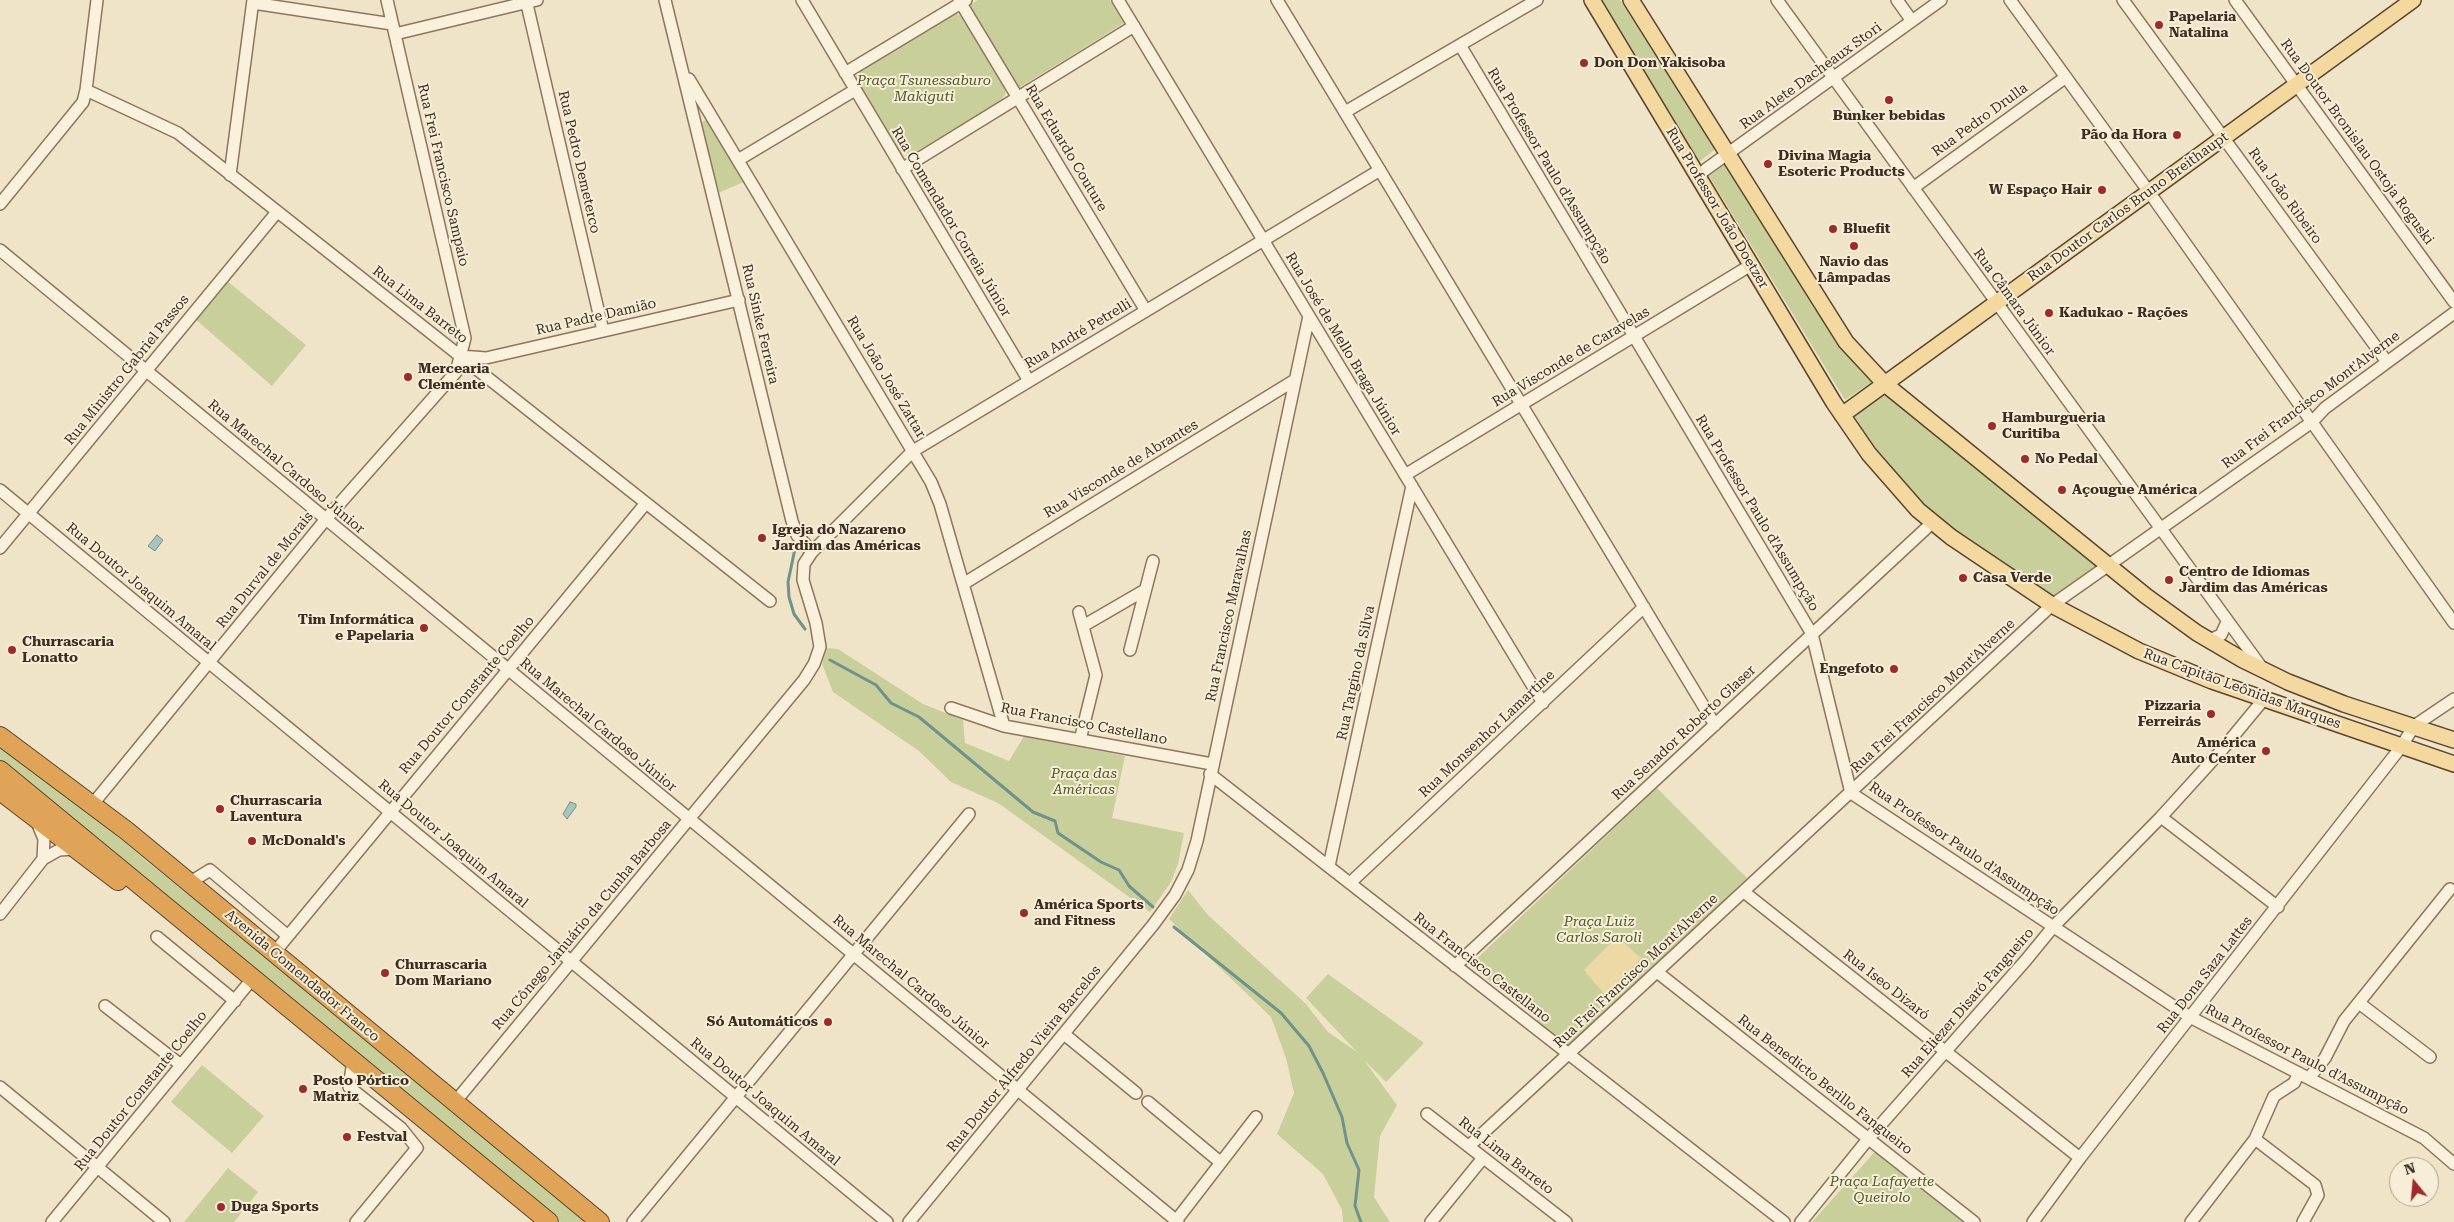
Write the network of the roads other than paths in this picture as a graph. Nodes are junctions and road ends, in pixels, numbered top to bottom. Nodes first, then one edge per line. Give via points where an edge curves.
1 (97, 0) edge
2 (387, 0) edge
3 (665, 0) edge
4 (802, 0) edge
5 (1118, 0) edge
6 (1278, 0) edge
7 (1536, 0) edge
8 (1592, 0) edge
9 (1630, 0) edge
10 (1777, 0) edge
11 (1897, 0) edge
12 (1941, 0) edge
13 (2010, 0) edge
14 (2123, 0) edge
15 (2235, 0) edge
16 (2413, 0) edge
17 (530, 1) edge
18 (962, 1) edge
19 (253, 2) edge
20 (1912, 21) junction
21 (1134, 26) junction
22 (394, 29) junction
23 (1460, 45) junction
24 (683, 69) junction
25 (845, 73) junction
26 (2066, 77) junction
27 (1833, 78) junction
28 (2296, 85) junction
29 (86, 90) junction
30 (855, 90) junction
31 (1018, 98) junction
32 (1345, 112) junction
33 (2223, 138) junction
34 (1727, 154) junction
35 (738, 160) junction
36 (902, 169) junction
37 (1380, 170) junction
38 (230, 175) junction
39 (1698, 175) junction
40 (1913, 188) junction
41 (2149, 192) junction
42 (0, 204) edge
43 (277, 212) junction
44 (1263, 240) junction
45 (0, 250) edge
46 (1752, 265) junction
47 (739, 300) junction
48 (2454, 302) edge
49 (1996, 303) junction
50 (1146, 310) junction
51 (2454, 313) edge
52 (1308, 316) junction
53 (603, 331) junction
54 (1634, 336) junction
55 (460, 356) junction
56 (2387, 362) junction
57 (146, 370) junction
58 (1295, 380) junction
59 (1029, 381) junction
60 (1885, 384) junction
61 (1521, 404) junction
62 (1842, 415) junction
63 (2312, 422) junction
64 (913, 451) junction
65 (1405, 475) junction
66 (1412, 486) junction
67 (0, 490) edge
68 (646, 503) junction
69 (28, 513) junction
70 (326, 519) junction
71 (1933, 522) junction
72 (2160, 530) junction
73 (0, 548) edge
74 (812, 552) junction
75 (1153, 561) dead end
76 (2109, 566) junction
77 (963, 584) junction
78 (1145, 590) junction
79 (770, 601) dead end
80 (2052, 605) junction
81 (1644, 607) junction
82 (1079, 612) dead end
83 (2227, 622) junction
84 (2454, 623) edge
85 (1083, 626) junction
86 (1812, 634) junction
87 (2209, 640) junction
88 (1130, 650) dead end
89 (208, 662) junction
90 (508, 669) junction
91 (2264, 671) junction
92 (2264, 699) junction
93 (2454, 700) edge
94 (1543, 703) junction
95 (951, 708) dead end
96 (1715, 725) junction
97 (1004, 726) junction
98 (2414, 726) junction
99 (0, 736) edge
100 (1080, 740) junction
101 (2454, 740) edge
102 (2401, 747) junction
103 (2454, 764) edge
104 (1211, 769) junction
105 (0, 770) edge
106 (0, 791) edge
107 (1851, 792) junction
108 (92, 805) junction
109 (390, 812) junction
110 (969, 814) dead end
111 (2161, 817) junction
112 (689, 819) junction
113 (35, 820) junction
114 (74, 849) junction
115 (43, 859) junction
116 (1329, 866) junction
117 (189, 883) junction
118 (1350, 883) junction
119 (1744, 892) junction
120 (2454, 904) edge
121 (2278, 907) junction
122 (0, 914) edge
123 (1161, 915) joint
124 (2053, 927) junction
125 (288, 936) junction
126 (157, 937) dead end
127 (274, 953) junction
128 (224, 954) junction
129 (854, 954) junction
130 (571, 962) junction
131 (1456, 966) junction
132 (1657, 972) junction
133 (253, 978) junction
134 (235, 1000) junction
135 (2359, 1003) junction
136 (105, 1006) dead end
137 (2190, 1017) junction
138 (1064, 1034) junction
139 (1946, 1051) junction
140 (1569, 1054) junction
141 (2430, 1057) dead end
142 (353, 1061) junction
143 (181, 1065) junction
144 (2304, 1076) junction
145 (0, 1087) edge
146 (1018, 1090) junction
147 (1136, 1093) dead end
148 (736, 1097) junction
149 (455, 1102) junction
150 (1148, 1102) dead end
151 (1427, 1114) dead end
152 (1256, 1117) dead end
153 (1869, 1138) junction
154 (2255, 1139) junction
155 (1469, 1146) junction
156 (1483, 1158) junction
157 (2080, 1158) junction
158 (1220, 1162) junction
159 (2454, 1164) edge
160 (97, 1167) junction
161 (1176, 1221) edge
162 (52, 1222) edge
163 (164, 1222) edge
164 (356, 1222) edge
165 (549, 1222) edge
166 (600, 1222) edge
167 (633, 1222) edge
168 (887, 1222) edge
169 (910, 1222) edge
170 (1430, 1222) edge
171 (1566, 1222) edge
172 (1784, 1222) edge
173 (1801, 1222) edge
174 (1974, 1222) edge
175 (2033, 1222) edge
176 (2191, 1222) edge
177 (2303, 1222) edge

1 - 29 street
2 - 22 street, Rua Frei Francisco Sampaio
3 - 24 street, Rua Sinke Ferreira
4 - 25 street, Rua Comendador Correia Júnior
5 - 21 street, Rua José de Mello Braga Júnior
6 - 32 street
7 - 23 street
8 - 39 main road, Rua Professor João Doetzer
9 - 34 main road
10 - 27 street, Rua Câmara Júnior
11 - 20 street
12 - 20 street, Rua Alete Dacheaux Stori
13 - 26 street
14 - 33 street, Rua João Ribeiro
15 - 28 street, Rua Doutor Bronislau Ostoja Roguski
16 - 28 main road, Rua Doutor Carlos Bruno Breithaupt
17 - 22 street
17 - 53 street, Rua Pedro Demeterco
18 - 25 street
18 - 31 street, Rua Eduardo Couture
19 - 22 street
19 - 38 street
20 - 27 street, Rua Alete Dacheaux Stori
21 - 31 street
21 - 44 street, Rua José de Mello Braga Júnior
22 - 55 street, Rua Frei Francisco Sampaio via 465,338
23 - 32 street
23 - 54 street, Rua Professor Paulo d'Assumpção
24 - 35 street, Rua João José Zattar
24 - 47 street, Rua Sinke Ferreira
25 - 30 street, Rua Comendador Correia Júnior
26 - 40 street, Rua Pedro Drulla
26 - 41 street
27 - 34 street, Rua Alete Dacheaux Stori
27 - 40 street, Rua Câmara Júnior
28 - 33 main road, Rua Doutor Carlos Bruno Breithaupt
28 - 48 street, Rua Doutor Bronislau Ostoja Roguski
29 - 38 street, Rua Lima Barreto via 178,134
29 - 42 street via 78,108
30 - 35 street
30 - 36 street, Rua Comendador Correia Júnior
31 - 36 street
31 - 50 street, Rua Eduardo Couture
32 - 37 street
33 - 41 main road, Rua Doutor Carlos Bruno Breithaupt
33 - 56 street, Rua João Ribeiro
34 - 39 street, Rua Alete Dacheaux Stori
34 - 60 main road via 1846,342
35 - 64 street, Rua João José Zattar
36 - 59 street, Rua Comendador Correia Júnior
37 - 44 street, Rua André Petrelli
37 - 61 street
38 - 43 street, Rua Lima Barreto
39 - 46 main road, Rua Professor João Doetzer
40 - 49 street, Rua Câmara Júnior
41 - 49 main road, Rua Doutor Carlos Bruno Breithaupt
41 - 63 street
43 - 55 street, Rua Lima Barreto
43 - 57 street, Rua Ministro Gabriel Passos
44 - 50 street, Rua André Petrelli
44 - 52 street, Rua José de Mello Braga Júnior
45 - 57 street, Rua Marechal Cardoso Júnior
46 - 54 street, Rua Visconde de Caravelas
46 - 62 main road, Rua Professor João Doetzer
47 - 53 street, Rua Padre Damião
47 - 74 street, Rua Sinke Ferreira via 792,522 797,535
49 - 60 main road, Rua Doutor Carlos Bruno Breithaupt
49 - 72 street, Rua Câmara Júnior
50 - 59 street, Rua André Petrelli
51 - 56 street, Rua Frei Francisco Mont'Alverne
52 - 58 street, Rua Francisco Maravalhas
52 - 65 street, Rua José de Mello Braga Júnior
53 - 55 street, Rua Padre Damião via 486,358
54 - 61 street, Rua Visconde de Caravelas
54 - 86 street, Rua Professor Paulo d'Assumpção
55 - 68 street, Rua Lima Barreto
55 - 70 street, Rua Durval de Morais via 456,372
56 - 63 street, Rua Frei Francisco Mont'Alverne via 2325,408
57 - 69 street, Rua Ministro Gabriel Passos
57 - 70 street, Rua Marechal Cardoso Júnior
58 - 77 street, Rua Visconde de Abrantes
58 - 104 street, Rua Francisco Maravalhas
59 - 64 street, Rua André Petrelli
60 - 62 main road, Rua Doutor Carlos Bruno Breithaupt
60 - 76 main road, Rua Capitão Leônidas Marques
61 - 65 street, Rua Visconde de Caravelas
61 - 81 street
62 - 71 main road, Rua Capitão Leônidas Marques via 1882,470
63 - 72 street, Rua Frei Francisco Mont'Alverne
63 - 84 street
64 - 74 street, Rua André Petrelli
64 - 77 street, Rua João José Zattar via 938,497
65 - 66 street, Rua José de Mello Braga Júnior
66 - 94 street, Rua José de Mello Braga Júnior
66 - 116 street, Rua Targino da Silva
67 - 69 street, Rua Doutor Joaquim Amaral
68 - 79 street, Rua Lima Barreto
68 - 90 street, Rua Doutor Constante Coelho
69 - 73 street, Rua Ministro Gabriel Passos
69 - 89 street, Rua Doutor Joaquim Amaral
70 - 89 street, Rua Durval de Morais
70 - 90 street, Rua Marechal Cardoso Júnior
71 - 80 main road, Rua Capitão Leônidas Marques
71 - 86 street, Rua Senador Roberto Glaser
72 - 76 street, Rua Frei Francisco Mont'Alverne
72 - 83 street, Rua Câmara Júnior
74 - 112 street, Rua Cônego Januário da Cunha Barbosa via 804,564 803,580 818,631 820,647 814,664
75 - 78 street
76 - 80 street, Rua Frei Francisco Mont'Alverne
76 - 87 main road, Rua Capitão Leônidas Marques via 2160,607
77 - 97 street, Rua João José Zattar
78 - 85 street
78 - 88 street
80 - 92 main road, Rua Capitão Leônidas Marques via 2139,652
80 - 107 street, Rua Frei Francisco Mont'Alverne
81 - 94 street, Rua Monsenhor Lamartine
81 - 96 street
82 - 85 street
83 - 87 street via 2221,635
83 - 91 street, Rua Câmara Júnior
85 - 100 street via 1096,678
86 - 96 street, Rua Senador Roberto Glaser
86 - 107 street, Rua Professor Paulo d'Assumpção
87 - 91 main road, Rua Capitão Leônidas Marques
89 - 108 street, Rua Durval de Morais
89 - 109 street, Rua Doutor Joaquim Amaral
90 - 109 street, Rua Doutor Constante Coelho
90 - 112 street, Rua Marechal Cardoso Júnior
91 - 98 main road, Rua Capitão Leônidas Marques via 2317,694
92 - 102 main road, Rua Capitão Leônidas Marques
92 - 111 street, Rua Eliezer Disaró Fangueiro
93 - 98 street
94 - 118 street, Rua Monsenhor Lamartine
95 - 97 street, Rua Francisco Castellano
96 - 131 street, Rua Senador Roberto Glaser
97 - 100 street, Rua Francisco Castellano
98 - 101 main road, Rua Capitão Leônidas Marques
98 - 102 street, Rua Dona Saza Lattes
99 - 108 highway, Avenida Comendador Franco
100 - 104 street, Rua Francisco Castellano
102 - 103 main road, Rua Capitão Leônidas Marques
102 - 121 street, Rua Dona Saza Lattes
104 - 116 street, Rua Francisco Castellano
104 - 123 street, Rua Francisco Maravalhas via 1193,856 1181,884
105 - 128 highway
106 - 113 highway
107 - 119 street, Rua Frei Francisco Mont'Alverne
107 - 124 street, Rua Professor Paulo d'Assumpção
108 - 117 highway, Avenida Comendador Franco
109 - 125 street, Rua Doutor Constante Coelho
109 - 130 street, Rua Doutor Joaquim Amaral
110 - 129 street
111 - 121 street
111 - 124 street, Rua Eliezer Disaró Fangueiro
112 - 129 street, Rua Marechal Cardoso Júnior
112 - 130 street, Rua Cônego Januário da Cunha Barbosa
113 - 114 highway
113 - 115 street via 44,839
114 - 115 street via 59,850
114 - 128 highway
115 - 122 street
116 - 118 street, Rua Francisco Castellano
117 - 125 street via 210,870
117 - 127 highway, Avenida Comendador Franco
118 - 131 street, Rua Francisco Castellano
119 - 132 street, Rua Frei Francisco Mont'Alverne
119 - 139 street, Rua Iseo Dizaró
120 - 135 street via 2447,892
121 - 137 street, Rua Dona Saza Lattes
123 - 138 street, Rua Doutor Alfredo Vieira Barcelos
124 - 137 street, Rua Professor Paulo d'Assumpção
124 - 139 street, Rua Eliezer Disaró Fangueiro
125 - 127 street, Rua Doutor Constante Coelho
126 - 134 street
127 - 149 highway, Avenida Comendador Franco
128 - 133 highway
129 - 146 street, Rua Marechal Cardoso Júnior
129 - 148 street
130 - 148 street, Rua Doutor Joaquim Amaral
130 - 149 street, Rua Cônego Januário da Cunha Barbosa
131 - 140 street, Rua Francisco Castellano
132 - 140 street, Rua Frei Francisco Mont'Alverne
132 - 153 street, Rua Benedicto Berillo Fangueiro
133 - 134 street, Rua Doutor Constante Coelho
133 - 142 highway
134 - 143 street, Rua Doutor Constante Coelho
135 - 141 street
135 - 144 street via 2341,1026 2322,1062
136 - 143 street
137 - 144 street, Rua Professor Paulo d'Assumpção
137 - 157 street, Rua Dona Saza Lattes
138 - 146 street, Rua Doutor Alfredo Vieira Barcelos
138 - 147 street
139 - 153 street, Rua Eliezer Disaró Fangueiro
139 - 157 street, Rua Iseo Dizaró
140 - 155 street, Rua Frei Francisco Mont'Alverne
140 - 172 street, Rua Francisco Castellano
142 - 164 street via 349,1087 401,1128 417,1148
142 - 165 highway
143 - 160 street, Rua Doutor Constante Coelho
144 - 154 street via 2274,1096
144 - 159 street, Rua Professor Paulo d'Assumpção via 2424,1138
145 - 160 street
146 - 161 street, Rua Marechal Cardoso Júnior
146 - 169 street, Rua Doutor Alfredo Vieira Barcelos
148 - 167 street
148 - 168 street, Rua Doutor Joaquim Amaral
149 - 166 highway, Avenida Comendador Franco
150 - 158 street
151 - 155 street, Rua Lima Barreto
152 - 158 street
153 - 173 street, Rua Eliezer Disaró Fangueiro
153 - 174 street, Rua Benedicto Berillo Fangueiro
154 - 176 street
154 - 177 street via 2315,1185 2318,1194
155 - 156 street, Rua Lima Barreto
156 - 170 street
156 - 171 street, Rua Lima Barreto
157 - 175 street, Rua Dona Saza Lattes
158 - 161 street
160 - 162 street, Rua Doutor Constante Coelho
160 - 163 street

